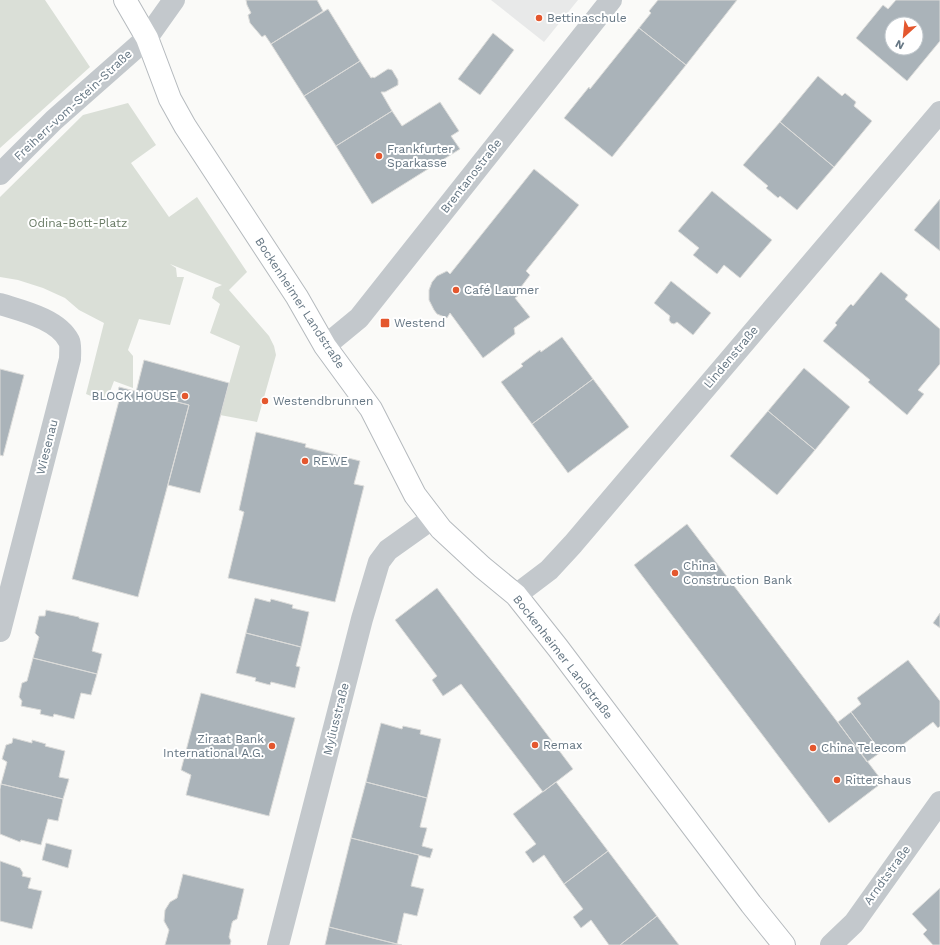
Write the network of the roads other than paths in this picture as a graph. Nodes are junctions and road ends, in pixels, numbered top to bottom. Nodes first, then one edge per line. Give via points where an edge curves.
1 (125, 0) edge
2 (174, 0) edge
3 (611, 0) edge
4 (147, 38) junction
5 (940, 112) edge
6 (0, 174) edge
7 (0, 304) edge
8 (325, 346) junction
9 (433, 518) junction
10 (516, 595) junction
11 (0, 631) edge
12 (940, 802) edge
13 (278, 945) edge
14 (784, 945) edge
15 (831, 945) edge

1 - 4 main road, Bockenheimer Landstraße
2 - 4 street, Freiherr-vom-Stein-Straße
3 - 8 street, Brentanostraße via 359,318
4 - 6 street, Freiherr-vom-Stein-Straße via 54,120
4 - 8 main road, Bockenheimer Landstraße via 170,99 185,126 297,297
5 - 10 street, Lindenstraße via 573,544 549,570
7 - 11 street, Wiesenau via 58,326 70,342 70,359
8 - 9 main road, Bockenheimer Landstraße via 371,409 415,495
9 - 10 main road, Bockenheimer Landstraße via 441,530
9 - 13 street, Myliusstraße via 388,550 379,562
10 - 14 main road, Bockenheimer Landstraße
12 - 15 street, Arndtstraße via 854,923

